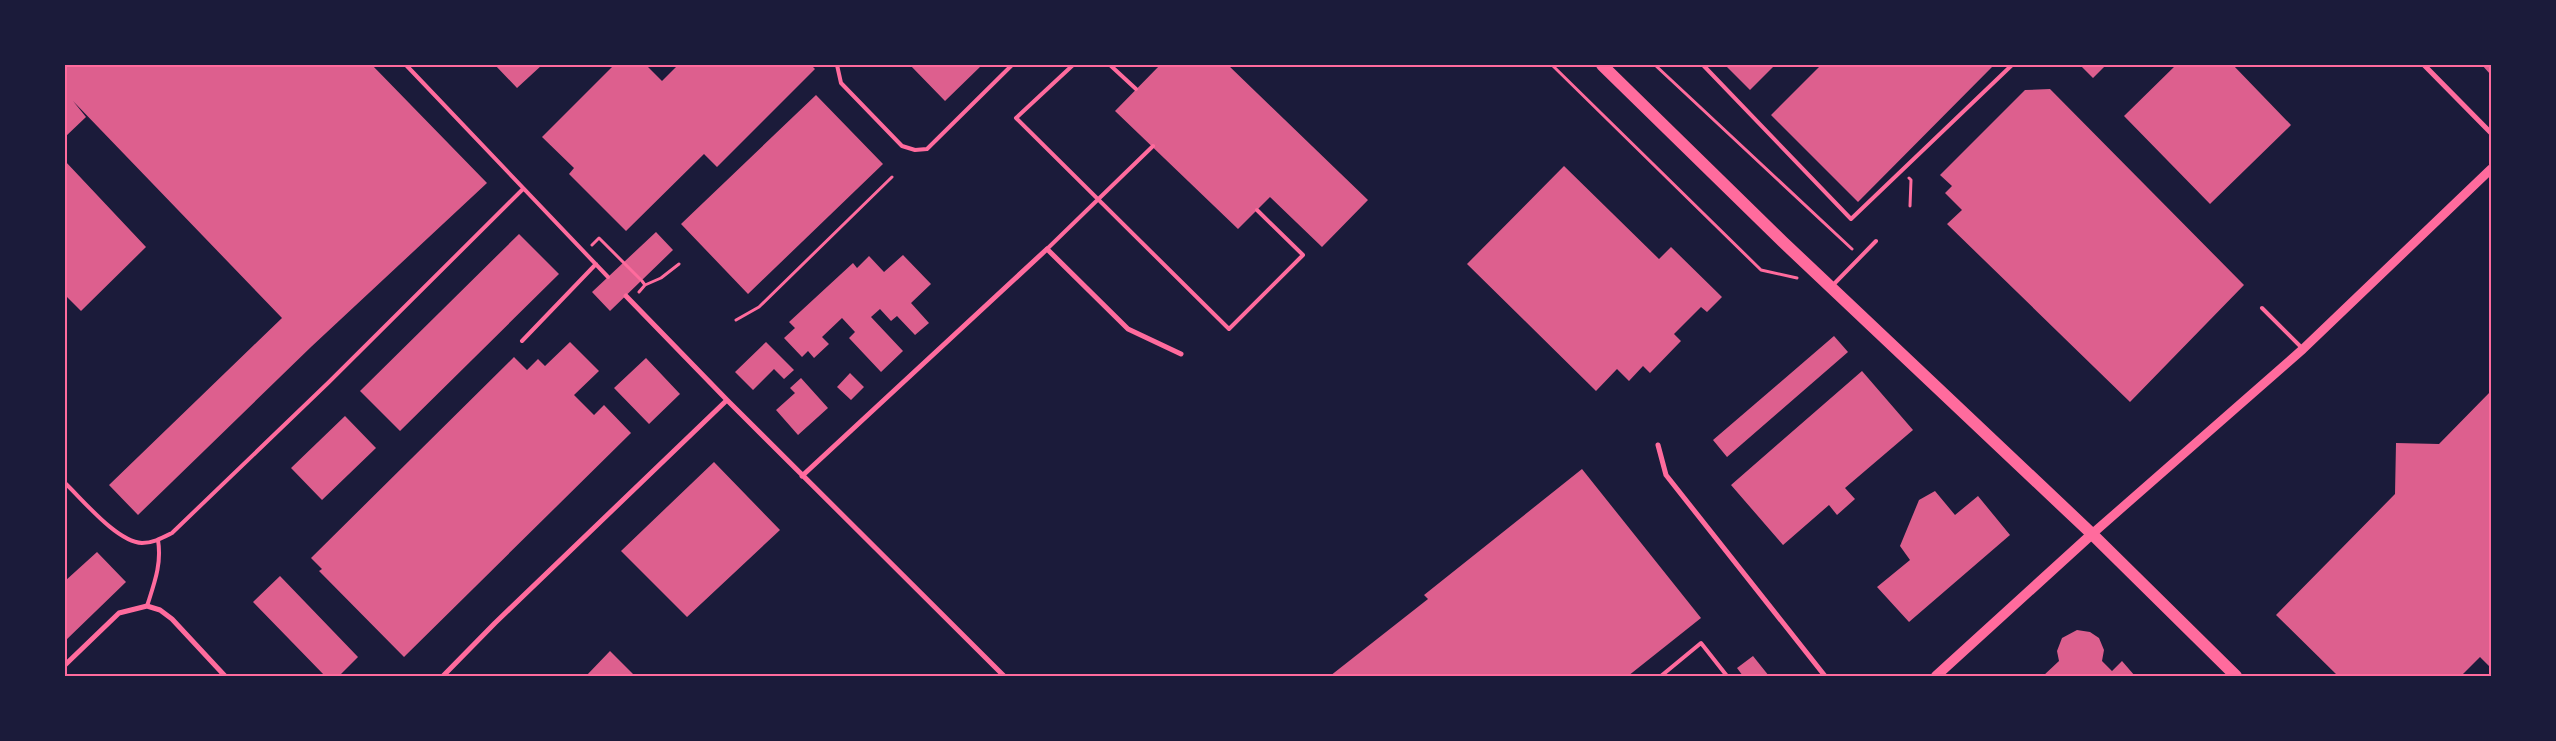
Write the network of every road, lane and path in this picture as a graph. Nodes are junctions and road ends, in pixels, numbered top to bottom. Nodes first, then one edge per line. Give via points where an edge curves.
1 (406, 65) edge
2 (837, 65) edge
3 (1012, 65) edge
4 (1073, 65) edge
5 (1110, 65) edge
6 (1552, 65) edge
7 (1602, 65) edge
8 (1656, 65) edge
9 (1703, 65) edge
10 (2012, 65) edge
11 (2424, 65) edge
12 (1136, 89) dead end
13 (2491, 133) edge
14 (1153, 146) dead end
15 (2491, 169) edge
16 (1902, 170) junction
17 (892, 177) dead end
18 (523, 189) junction
19 (1097, 199) junction
20 (1910, 206) dead end
21 (1257, 210) dead end
22 (1876, 241) dead end
23 (1047, 249) junction
24 (584, 253) junction
25 (1861, 257) junction
26 (596, 264) junction
27 (679, 264) dead end
28 (608, 277) dead end
29 (642, 281) dead end
30 (645, 286) dead end
31 (1831, 286) junction
32 (626, 296) dead end
33 (2262, 308) dead end
34 (736, 320) dead end
35 (522, 341) dead end
36 (2303, 349) junction
37 (1181, 354) dead end
38 (727, 400) junction
39 (1658, 445) dead end
40 (802, 476) junction
41 (65, 483) edge
42 (2092, 534) junction
43 (158, 540) junction
44 (147, 606) junction
45 (65, 665) edge
46 (225, 676) edge
47 (443, 676) edge
48 (1004, 676) edge
49 (1660, 676) edge
50 (1726, 676) edge
51 (1825, 676) edge
52 (1936, 676) edge
53 (2236, 676) edge

1 - 18 lane
2 - 3 lane via 841,83 902,146 914,150 927,149
4 - 19 lane via 1016,118
5 - 12 lane
6 - 31 path via 1761,270
7 - 31 main road
8 - 25 path
9 - 16 lane via 1851,219
10 - 16 lane
11 - 13 street
14 - 19 lane
15 - 36 street
16 - 20 path via 1911,180
17 - 34 path via 759,307
18 - 24 lane
18 - 43 lane via 172,533
19 - 21 lane via 1229,329 1302,255
19 - 23 lane
22 - 25 lane
23 - 37 street via 1128,329
23 - 40 street
24 - 26 lane
24 - 29 path via 599,238
25 - 31 lane
26 - 28 lane
26 - 35 lane
27 - 30 path
31 - 42 main road
32 - 38 street
33 - 36 lane
36 - 42 street
38 - 40 street
38 - 47 street
39 - 51 street via 1666,475
40 - 48 street
41 - 43 lane via 123,538 142,543
42 - 52 main road
42 - 53 main road
43 - 44 lane via 157,576
44 - 45 street via 119,613
44 - 46 street via 160,610 172,620
49 - 50 lane via 1701,643

